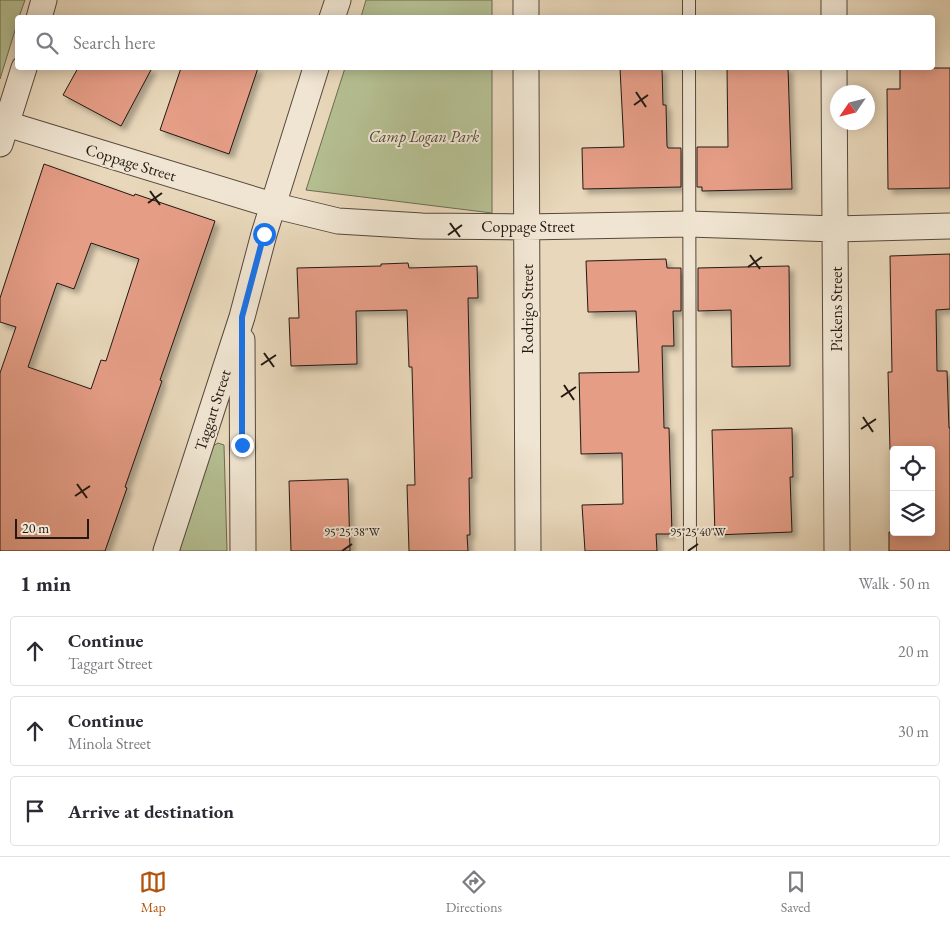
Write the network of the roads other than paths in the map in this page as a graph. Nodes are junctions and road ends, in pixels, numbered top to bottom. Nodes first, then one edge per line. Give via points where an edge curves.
1 (44, 0) edge
2 (338, 0) edge
3 (526, 0) edge
4 (689, 0) edge
5 (834, 0) edge
6 (40, 15) edge
7 (333, 15) edge
8 (526, 15) edge
9 (689, 15) edge
10 (834, 15) edge
11 (23, 70) edge
12 (315, 70) edge
13 (526, 70) edge
14 (689, 70) edge
15 (834, 70) edge
16 (2, 130) edge
17 (272, 205) junction
18 (689, 224) junction
19 (950, 226) edge
20 (526, 227) junction
21 (835, 229) junction
22 (242, 317) junction
23 (166, 551) edge
24 (243, 551) edge
25 (528, 551) edge
26 (690, 551) edge
27 (837, 551) edge

1 - 6 street
2 - 7 street
3 - 8 street
4 - 9 lane
5 - 10 street
11 - 16 street
12 - 17 street, Taggart Street
13 - 20 street, Rodrigo Street
14 - 18 lane
15 - 21 street, Pickens Street
16 - 17 street, Coppage Street
17 - 20 street, Coppage Street via 338,221
17 - 22 street, Taggart Street
18 - 20 street, Coppage Street
18 - 21 street, Coppage Street
18 - 26 lane
19 - 21 street, Coppage Street
20 - 25 street, Rodrigo Street
21 - 27 street, Pickens Street
22 - 23 street, Taggart Street
22 - 24 street

